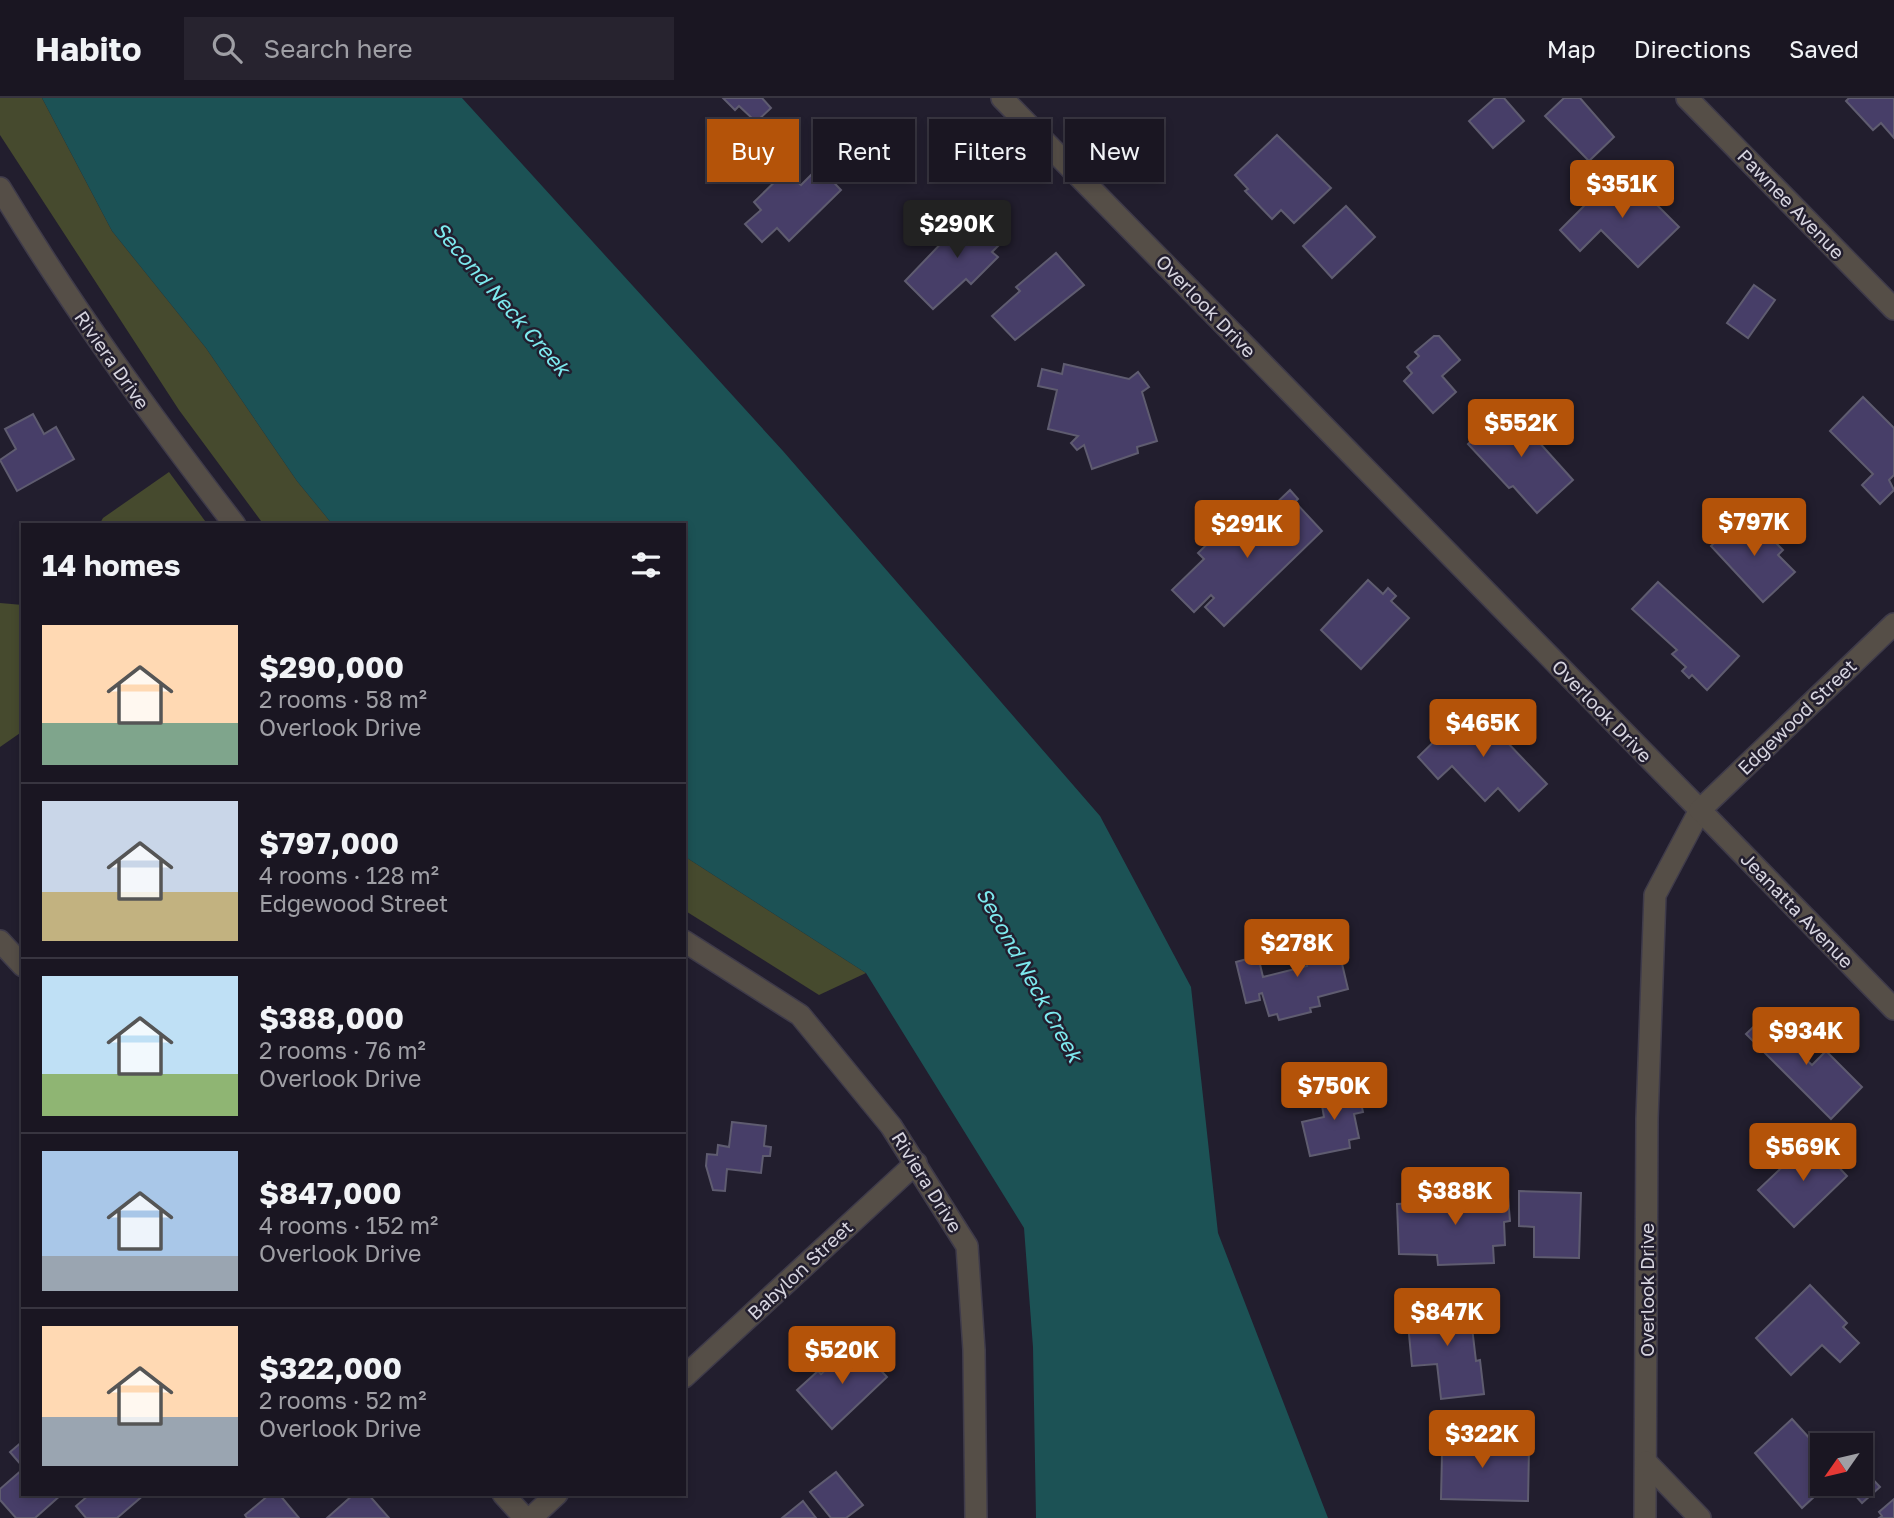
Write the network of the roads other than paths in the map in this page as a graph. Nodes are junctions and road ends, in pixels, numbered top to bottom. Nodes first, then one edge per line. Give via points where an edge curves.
1 (1002, 98) edge
2 (1687, 98) edge
3 (0, 188) edge
4 (1894, 309) edge
5 (233, 523) edge
6 (1894, 624) edge
7 (1700, 810) junction
8 (0, 941) edge
9 (686, 942) edge
10 (21, 964) edge
11 (1894, 1009) edge
12 (916, 1163) junction
13 (686, 1375) edge
14 (1646, 1462) junction
15 (505, 1496) edge
16 (555, 1496) edge
17 (525, 1518) edge
18 (531, 1518) edge
19 (976, 1518) edge
20 (1645, 1518) edge
21 (1700, 1518) edge

1 - 7 street, Overlook Drive
2 - 4 street, Pawnee Avenue
3 - 5 street, Riviera Drive via 53,276
6 - 7 street, Edgewood Street
7 - 11 street, Jeanatta Avenue
7 - 14 street, Overlook Drive via 1655,895 1647,1119
8 - 10 street
9 - 12 street, Riviera Drive via 800,1015
12 - 13 street, Babylon Street
12 - 19 street, Riviera Drive via 967,1246 974,1350
14 - 20 street, Overlook Drive
14 - 21 street
15 - 17 street
16 - 18 street

